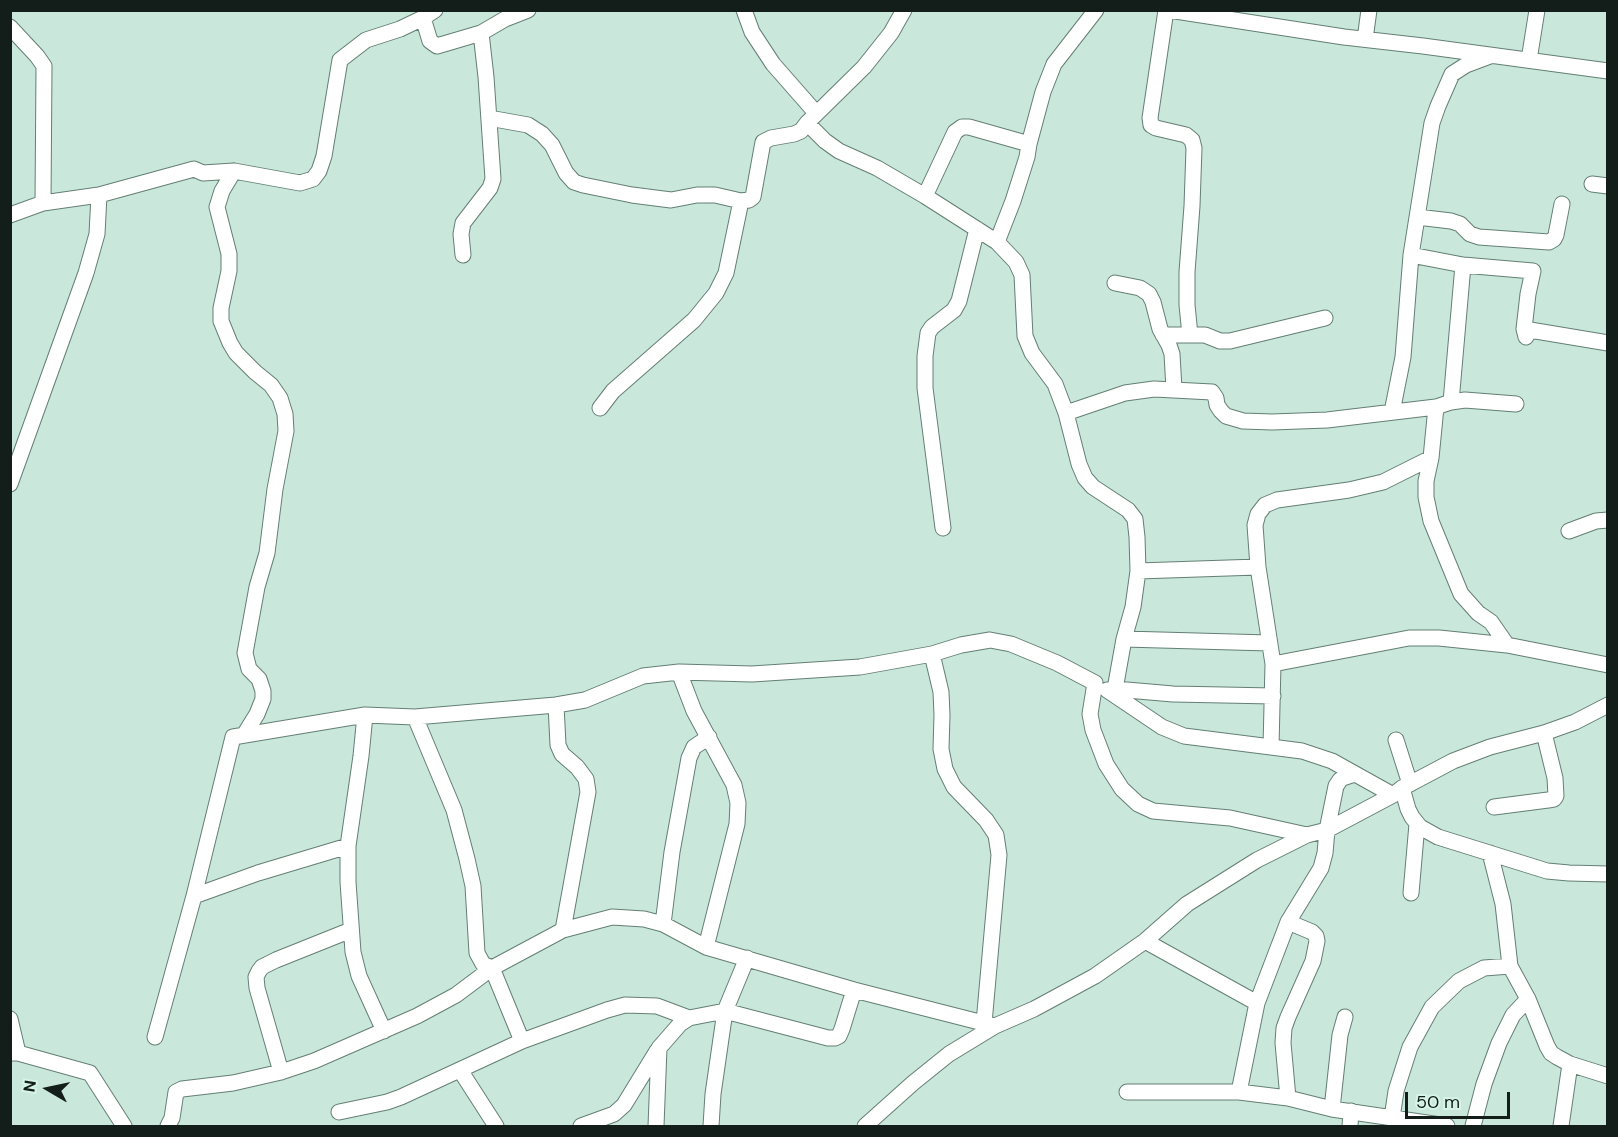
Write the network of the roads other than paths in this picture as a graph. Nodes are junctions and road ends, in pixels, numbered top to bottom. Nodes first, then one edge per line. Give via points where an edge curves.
1 (528, 10) edge
2 (744, 10) edge
3 (904, 10) edge
4 (1096, 10) edge
5 (1168, 10) edge
6 (1370, 10) edge
7 (1537, 10) edge
8 (429, 14) edge
9 (1247, 16) edge
10 (10, 27) edge
11 (481, 33) junction
12 (1365, 39) junction
13 (1493, 55) junction
14 (1529, 60) junction
15 (1608, 71) edge
16 (489, 118) junction
17 (811, 118) junction
18 (1029, 144) junction
19 (234, 171) junction
20 (1592, 184) dead end
21 (1608, 186) edge
22 (99, 195) junction
23 (925, 196) junction
24 (741, 201) junction
25 (43, 203) junction
26 (1562, 204) dead end
27 (10, 216) edge
28 (1417, 217) junction
29 (977, 229) junction
30 (997, 242) junction
31 (463, 255) dead end
32 (1411, 255) junction
33 (1463, 265) junction
34 (1115, 283) dead end
35 (1325, 318) dead end
36 (1163, 335) junction
37 (1190, 335) junction
38 (1608, 343) edge
39 (1174, 389) junction
40 (1516, 404) dead end
41 (1444, 405) junction
42 (600, 408) dead end
43 (1392, 412) junction
44 (1066, 413) junction
45 (1431, 458) junction
46 (10, 484) edge
47 (1607, 517) edge
48 (943, 528) dead end
49 (1569, 531) dead end
50 (1258, 567) junction
51 (1138, 571) junction
52 (1124, 639) junction
53 (1269, 643) junction
54 (1507, 645) junction
55 (932, 654) junction
56 (1273, 664) junction
57 (1608, 665) edge
58 (679, 672) junction
59 (1106, 688) junction
60 (1273, 696) junction
61 (556, 705) junction
62 (1608, 705) edge
63 (365, 715) junction
64 (415, 717) junction
65 (1544, 733) junction
66 (244, 735) junction
67 (709, 737) junction
68 (1396, 740) dead end
69 (1271, 747) junction
70 (1355, 774) junction
71 (1402, 789) junction
72 (1494, 807) dead end
73 (1417, 824) junction
74 (1327, 831) junction
75 (1307, 835) junction
76 (348, 846) junction
77 (1490, 853) junction
78 (1608, 874) edge
79 (1410, 893) dead end
80 (194, 896) junction
81 (1288, 922) junction
82 (663, 924) junction
83 (351, 930) junction
84 (563, 930) junction
85 (1145, 941) junction
86 (706, 947) junction
87 (747, 958) junction
88 (1510, 966) junction
89 (492, 968) junction
90 (854, 990) junction
91 (1528, 999) junction
92 (1257, 1003) junction
93 (725, 1011) junction
94 (1345, 1017) dead end
95 (689, 1018) junction
96 (10, 1019) edge
97 (989, 1024) junction
98 (384, 1031) junction
99 (155, 1037) dead end
100 (522, 1041) junction
101 (659, 1048) junction
102 (14, 1053) edge
103 (1570, 1064) junction
104 (460, 1070) junction
105 (281, 1072) junction
106 (1608, 1076) edge
107 (1127, 1092) dead end
108 (1239, 1092) junction
109 (1288, 1098) junction
110 (1332, 1109) junction
111 (339, 1112) dead end
112 (1392, 1118) junction
113 (1351, 1119) edge
114 (124, 1126) edge
115 (168, 1126) edge
116 (495, 1126) edge
117 (581, 1126) edge
118 (656, 1126) edge
119 (711, 1126) edge
120 (865, 1126) edge
121 (1447, 1126) edge
122 (1473, 1126) edge
123 (1561, 1126) edge

1 - 11 street
2 - 17 street via 752,32
3 - 17 street via 864,67
4 - 18 street via 1054,64
5 - 9 street
5 - 37 street via 1150,118 1156,128 1186,135 1194,148 1187,272
6 - 12 street
7 - 14 street
8 - 11 street via 430,41 437,46
8 - 19 street via 366,40 340,60 324,156 313,179 300,183
9 - 12 street
10 - 25 street via 44,66
11 - 16 street
12 - 13 street
13 - 14 street
13 - 28 street via 1452,74 1432,123
14 - 15 street
16 - 24 street via 528,125 542,134 566,173 583,185 671,200 715,195
16 - 31 street via 493,179 463,223
17 - 23 street via 825,141 838,151
17 - 24 street via 794,134 763,142 753,197
18 - 23 street via 962,127
18 - 30 street
19 - 22 street via 194,169
19 - 66 street via 217,207 229,254 220,321 236,353 280,398 286,431 267,554 246,653 249,669 259,679 263,699
20 - 21 street
22 - 25 street
22 - 46 street via 97,234 86,273
23 - 29 street
24 - 42 street via 726,273 716,293 694,320 613,391
25 - 27 street
26 - 28 street via 1556,235 1548,242 1479,237 1451,221
28 - 32 street
29 - 30 street
29 - 48 street via 959,301 928,333 925,356 925,388
30 - 44 street via 1016,262 1022,275 1025,336 1054,384
32 - 33 street
32 - 43 street via 1403,357
33 - 38 street via 1533,271 1525,333
33 - 41 street
34 - 36 street via 1149,294
35 - 37 street via 1230,341
36 - 37 street
36 - 39 street via 1172,354
39 - 43 street via 1212,393 1226,416 1243,421 1328,420
39 - 44 street via 1125,393
40 - 41 street via 1476,400
41 - 43 street
41 - 45 street
44 - 51 street via 1085,478 1135,519
45 - 50 street via 1383,482 1265,505 1255,525
45 - 54 street via 1426,497 1431,521 1461,594 1491,622
47 - 49 street
50 - 51 street
50 - 53 street
51 - 52 street
52 - 53 street
52 - 59 street
53 - 56 street
54 - 56 street via 1409,638
54 - 57 street
55 - 58 street via 860,667 752,674
55 - 59 street via 990,640 1011,644
55 - 97 street via 941,692 945,769 954,787 996,835 999,855
56 - 60 street
58 - 61 street via 643,676 585,700
58 - 67 street
59 - 60 street
59 - 69 street via 1162,728 1184,736
59 - 75 street via 1090,714 1093,730 1106,764 1137,804 1153,811 1230,818
60 - 69 street
61 - 64 street
61 - 84 street via 558,745 586,779 588,792
62 - 65 street
63 - 64 street
63 - 66 street
63 - 76 street
64 - 89 street via 454,810 472,886 477,953 483,964
65 - 71 street via 1462,757
65 - 72 street via 1556,797
66 - 80 street via 233,737
67 - 82 street via 694,747 689,758
67 - 86 street via 734,785 738,803 737,824
68 - 71 street
69 - 70 street via 1302,751
70 - 71 street
70 - 74 street via 1343,778 1336,786
71 - 73 street
71 - 74 street
73 - 77 street via 1438,837
73 - 79 street
74 - 75 street
74 - 81 street via 1321,868
75 - 85 street via 1257,860 1187,904
76 - 80 street
76 - 83 street
77 - 78 street via 1547,871
77 - 88 street via 1503,904
80 - 99 street
81 - 92 street
81 - 109 street via 1312,932 1317,941 1313,962 1284,1028
82 - 84 street via 612,917
82 - 86 street
83 - 98 street via 360,976
83 - 105 street via 276,960 262,967 256,977
84 - 89 street
85 - 92 street
85 - 97 street via 1095,976 1034,1009
86 - 87 street
87 - 90 street
87 - 93 street
88 - 91 street
88 - 112 street via 1484,968 1460,981 1432,1007 1410,1047
89 - 98 street via 456,995
89 - 100 street
90 - 93 street via 842,1029 835,1038
90 - 97 street
91 - 103 street via 1551,1053
91 - 122 street via 1513,1015 1499,1043
92 - 108 street
93 - 95 street
93 - 119 street
94 - 110 street
95 - 100 street via 657,1006 626,1005
95 - 101 street
96 - 102 street
97 - 120 street
98 - 105 street
100 - 104 street
101 - 117 street via 624,1105 614,1114
101 - 118 street
102 - 114 street via 90,1073
103 - 106 street
103 - 123 street
104 - 111 street via 394,1099
104 - 116 street
105 - 115 street via 182,1089 176,1092
107 - 108 street
108 - 109 street
109 - 110 street
110 - 113 street
112 - 113 street
112 - 121 street

